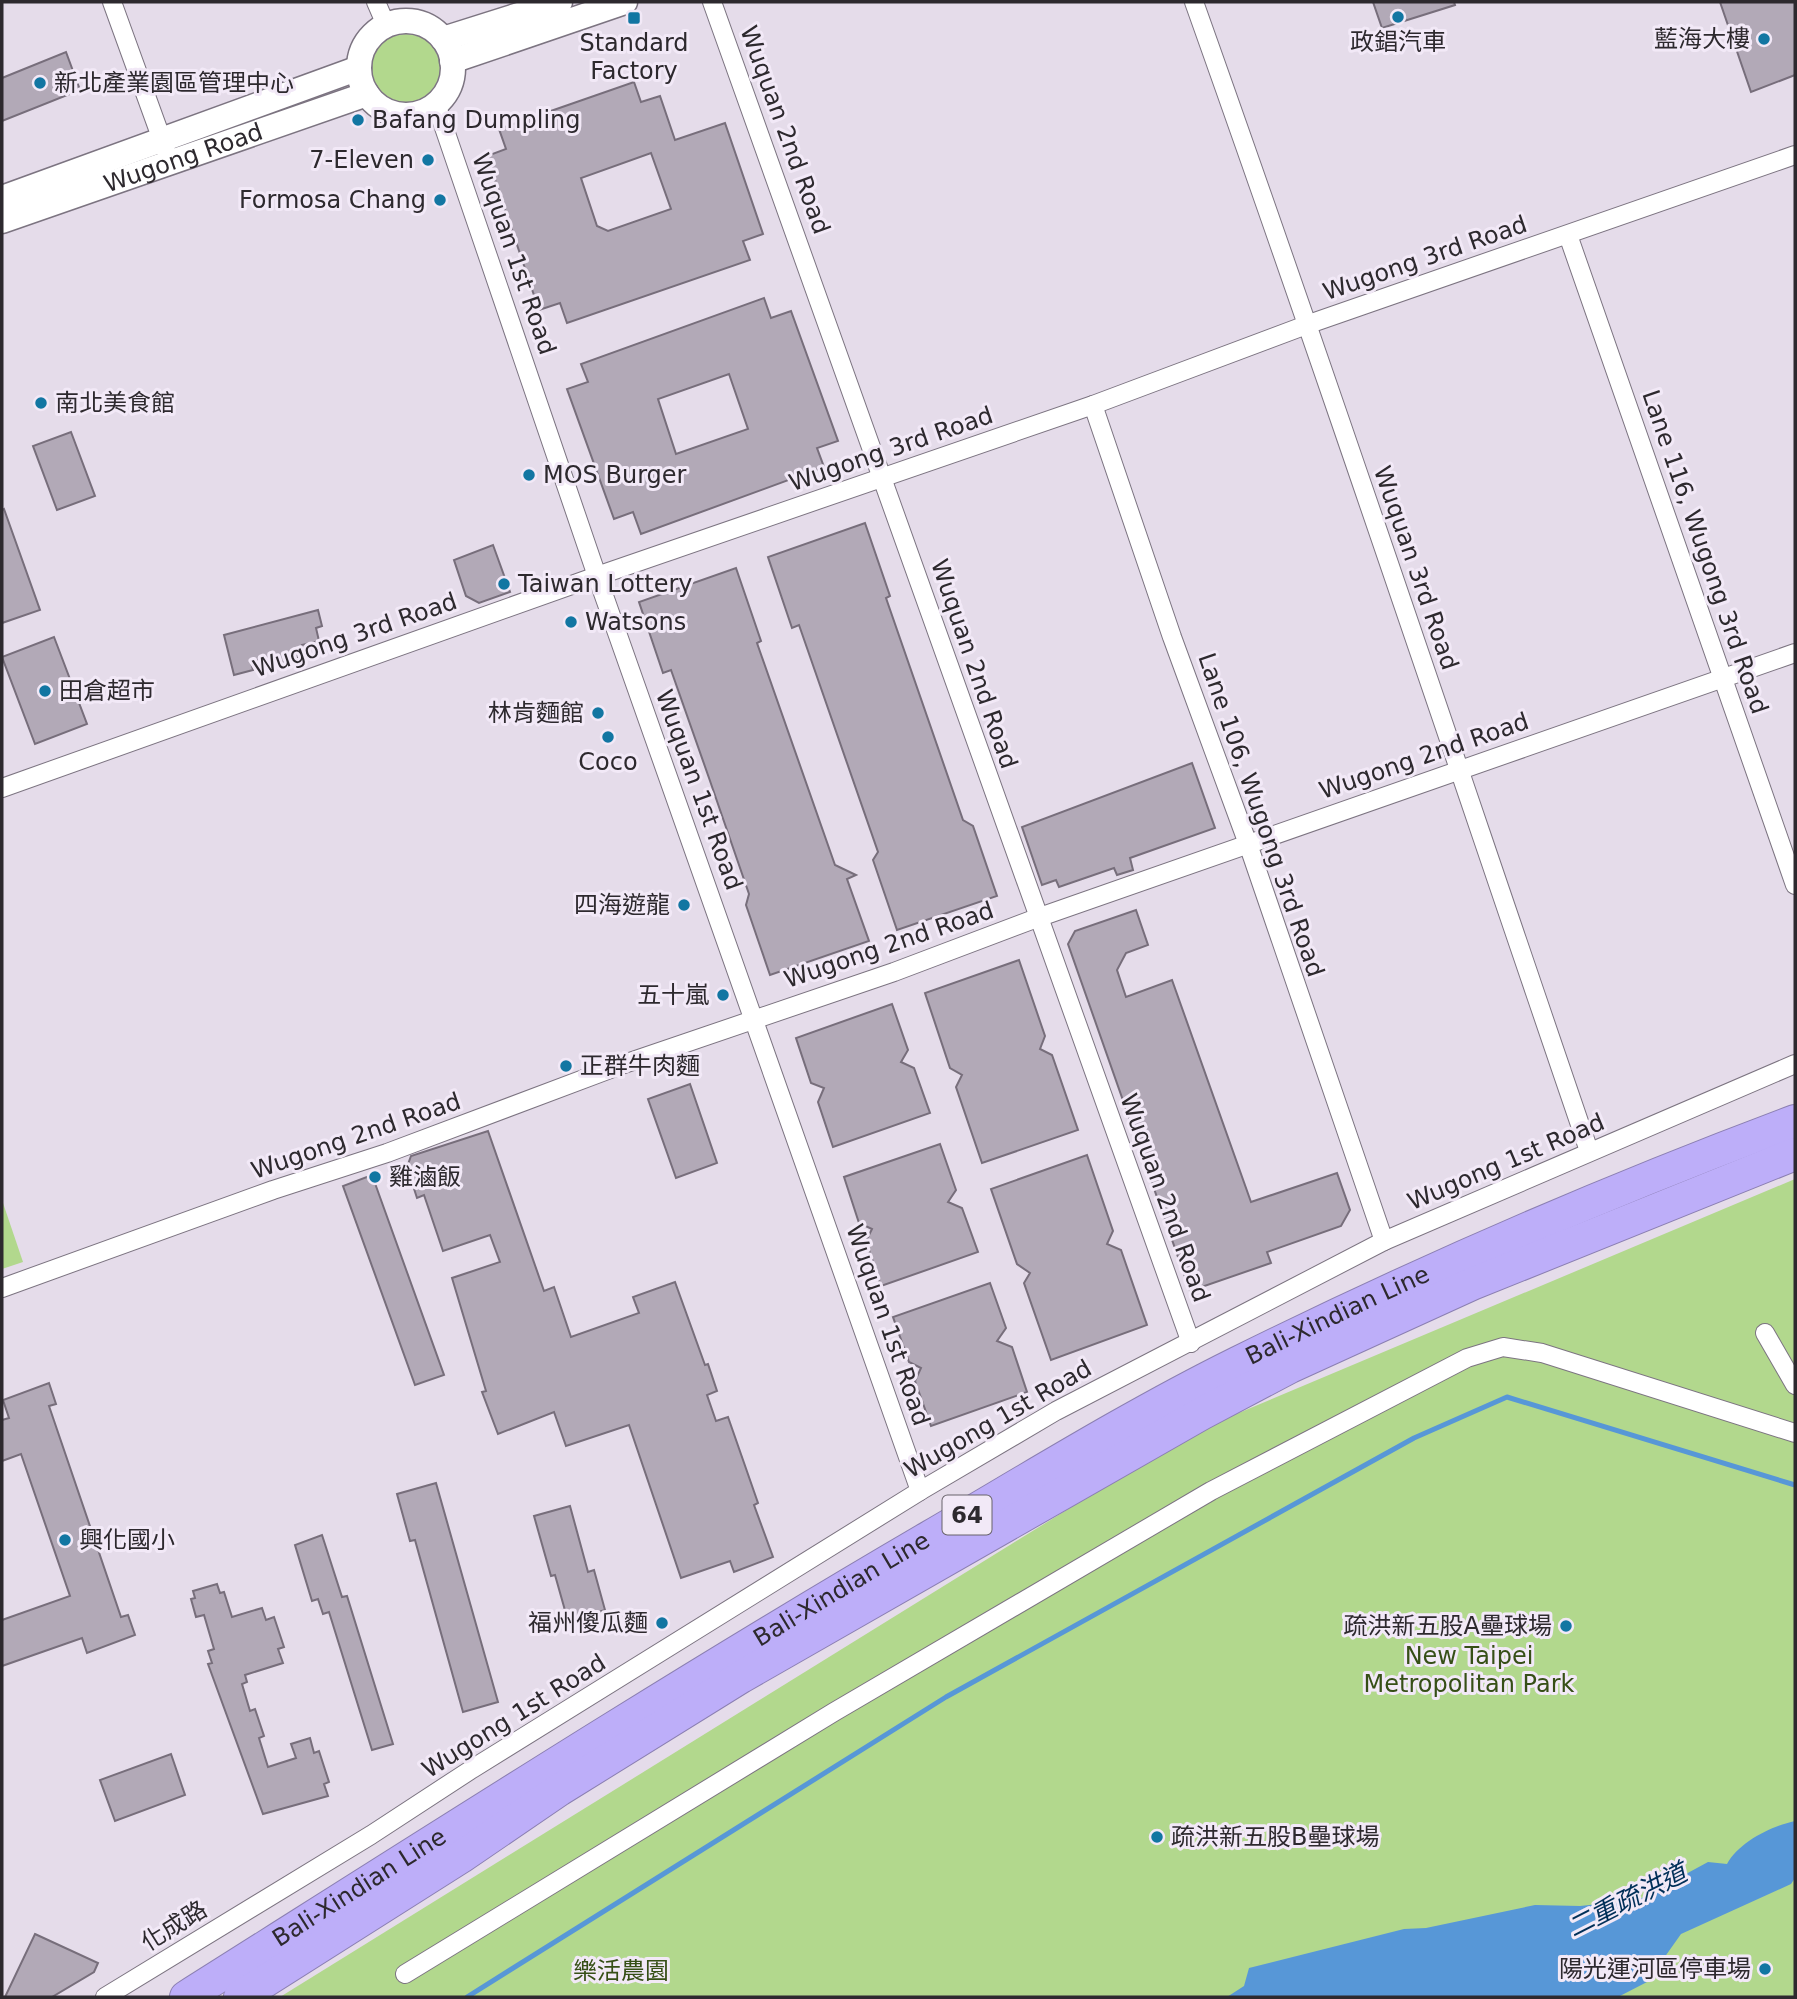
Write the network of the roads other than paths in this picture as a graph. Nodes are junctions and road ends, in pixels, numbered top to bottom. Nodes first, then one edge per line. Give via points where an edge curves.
1 (112, 2) edge
2 (376, 2) edge
3 (560, 2) edge
4 (625, 2) edge
5 (712, 2) edge
6 (1194, 2) edge
7 (386, 26) junction
8 (448, 50) junction
9 (359, 68) junction
10 (367, 94) junction
11 (436, 104) junction
12 (166, 150) junction
13 (1795, 155) edge
14 (2, 198) edge
15 (2, 221) edge
16 (1568, 235) junction
17 (1309, 324) junction
18 (1093, 405) junction
19 (882, 477) junction
20 (597, 576) junction
21 (1795, 653) edge
22 (1724, 679) junction
23 (1460, 769) junction
24 (2, 788) edge
25 (1248, 844) junction
26 (1795, 885) edge
27 (1037, 918) junction
28 (755, 1018) junction
29 (1795, 1063) edge
30 (1795, 1121) edge
31 (1589, 1151) junction
32 (1795, 1154) edge
33 (1384, 1241) junction
34 (2, 1288) edge
35 (1765, 1333) dead end
36 (1191, 1343) junction
37 (1795, 1385) edge
38 (1795, 1433) edge
39 (920, 1491) junction
40 (268, 1897) joint
41 (405, 1974) dead end
42 (105, 1997) edge
43 (186, 1997) edge
44 (240, 1997) edge

1 - 12 street
2 - 7 street
3 - 8 street
4 - 8 street
5 - 19 street, Wuquan 2nd Road
6 - 17 street, Wuquan 3rd Road
7 - 8 street via 411,21 434,30
7 - 9 street via 370,38
8 - 11 street via 451,80
9 - 10 street
9 - 12 street, Wugong Road
10 - 11 street via 380,107 402,115
10 - 12 street, Wugong Road
11 - 20 street, Wuquan 1st Road
12 - 14 street, Wugong Road
12 - 15 street, Wugong Road
13 - 16 street, Wugong 3rd Road
16 - 17 street, Wugong 3rd Road
16 - 22 street, Lane 116, Wugong 3rd Road
17 - 18 street, Wugong 3rd Road
17 - 23 street, Wuquan 3rd Road
18 - 19 street, Wugong 3rd Road
18 - 25 street, Lane 106, Wugong 3rd Road
19 - 20 street, Wugong 3rd Road
19 - 27 street, Wuquan 2nd Road
20 - 24 street, Wugong 3rd Road
20 - 28 street, Wuquan 1st Road
21 - 22 street, Wugong 2nd Road
22 - 23 street, Wugong 2nd Road
22 - 26 street, Lane 116, Wugong 3rd Road
23 - 25 street, Wugong 2nd Road
23 - 31 street, Wuquan 3rd Road
25 - 27 street, Wugong 2nd Road
25 - 33 street, Lane 106, Wugong 3rd Road
27 - 28 street, Wugong 2nd Road
27 - 36 street, Wuquan 2nd Road
28 - 34 street, Wugong 2nd Road
28 - 39 street, Wuquan 1st Road
29 - 31 street, Wugong 1st Road
30 - 43 highway, Bali-Xindian Line / 64 via 1579,1205 1424,1272 1162,1403 855,1580 558,1760
31 - 33 street, Wugong 1st Road
32 - 44 highway, Bali-Xindian Line / 64 via 1401,1315 1166,1432 741,1677
33 - 36 street, Wugong 1st Road
35 - 37 street
36 - 39 street, Wugong 1st Road via 1056,1411
38 - 41 street via 1542,1353 1503,1347 1467,1358 1211,1491 834,1712
39 - 40 street, Wugong 1st Road
40 - 42 street, 化成路

